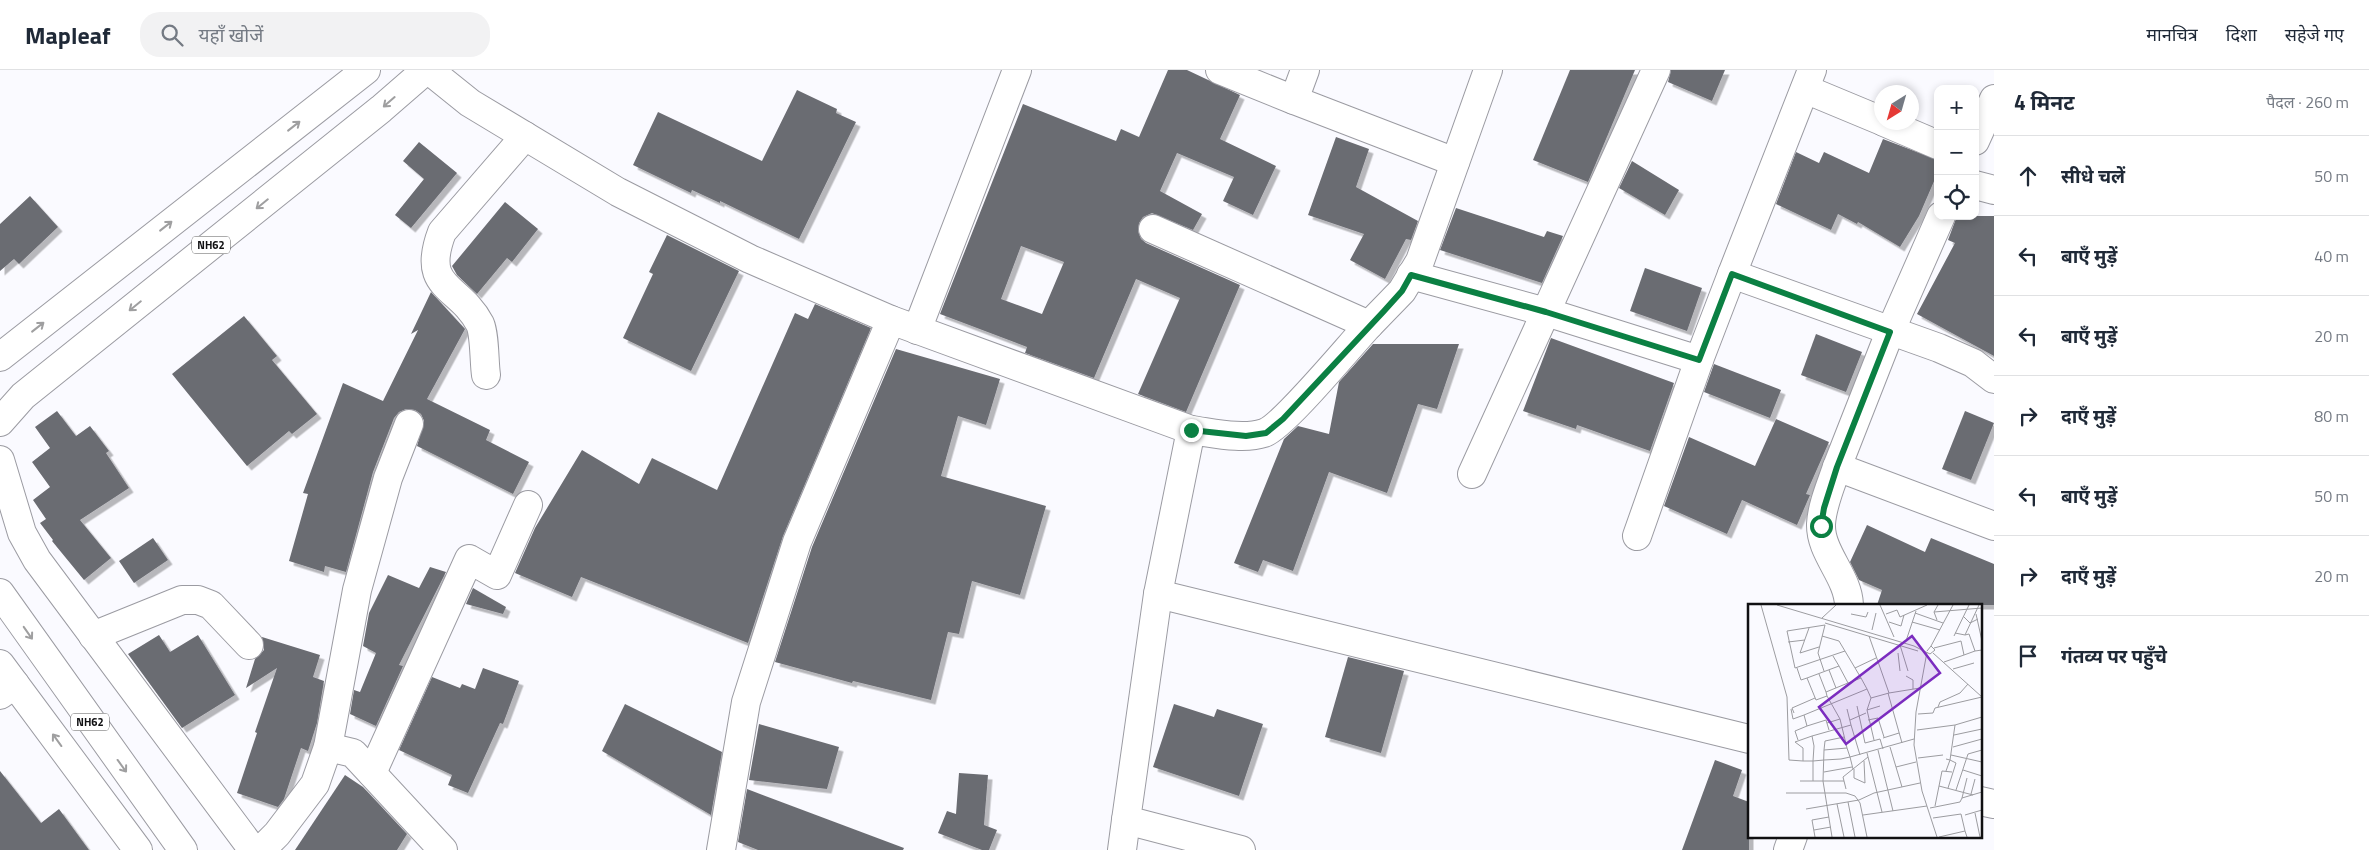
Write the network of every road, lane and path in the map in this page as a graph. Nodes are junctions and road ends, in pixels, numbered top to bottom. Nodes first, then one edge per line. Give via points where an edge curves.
1 (366, 70) edge
2 (427, 70) edge
3 (1017, 70) edge
4 (1220, 70) edge
5 (1305, 70) edge
6 (1488, 70) edge
7 (1656, 70) edge
8 (1809, 79) edge
9 (1994, 98) edge
10 (1294, 100) junction
11 (1874, 117) edge
12 (1902, 130) edge
13 (1979, 132) edge
14 (525, 136) junction
15 (1934, 143) edge
16 (1454, 162) junction
17 (1979, 186) edge
18 (1994, 190) edge
19 (1940, 220) edge
20 (1152, 229) dead end
21 (1732, 274) junction
22 (1411, 275) junction
23 (1546, 312) junction
24 (890, 320) junction
25 (1369, 325) junction
26 (918, 330) junction
27 (1890, 332) junction
28 (0, 357) edge
29 (1699, 360) junction
30 (486, 375) dead end
31 (1994, 380) edge
32 (0, 422) edge
33 (409, 424) dead end
34 (1191, 430) junction
35 (0, 460) edge
36 (1837, 467) junction
37 (1472, 474) dead end
38 (528, 504) dead end
39 (1994, 526) edge
40 (1637, 536) dead end
41 (0, 593) edge
42 (1158, 594) junction
43 (1849, 604) edge
44 (93, 636) junction
45 (249, 645) dead end
46 (5, 681) edge
47 (1748, 739) edge
48 (328, 747) junction
49 (372, 773) junction
50 (1126, 820) junction
51 (1792, 838) edge
52 (131, 848) edge
53 (183, 850) edge
54 (253, 850) edge
55 (261, 850) edge
56 (444, 850) edge
57 (721, 850) edge
58 (1122, 850) edge
59 (1242, 850) edge
60 (1788, 850) edge

28 -> 1 main road
2 - 14 main road via 470,102
2 -> 32 main road, NH62 via 23,396
3 - 26 main road
4 - 10 main road
5 - 10 main road
6 - 16 main road
7 - 23 main road
8 - 11 main road
8 - 21 main road
9 - 13 main road
10 - 16 main road
12 - 15 main road
14 - 24 main road via 618,192 750,259
14 - 30 main road via 442,232 435,249 436,274 481,326
16 - 22 main road via 1420,261
17 - 18 main road
19 - 27 main road
20 - 25 main road
21 - 27 main road
21 - 29 main road
22 - 23 main road
22 - 25 main road via 1402,291
23 - 29 main road
23 - 37 main road
24 - 26 main road
24 - 57 main road via 797,542 746,702
25 - 34 main road via 1283,419 1266,433 1246,436
26 - 34 main road
27 - 31 main road via 1973,362
27 - 36 main road
29 - 40 main road
33 - 48 main road via 388,478 357,590
34 - 42 main road
35 - 44 main road via 22,532 37,560
36 - 39 main road
36 - 43 main road via 1821,526 1826,545 1843,579
38 - 49 main road via 498,575 469,559
41 -> 53 main road, NH62
42 - 47 main road
42 - 50 main road
44 - 45 main road via 182,600 198,600 211,605
44 - 54 main road
52 -> 46 main road, NH62
48 - 49 main road via 353,753
48 - 55 main road via 315,784
49 - 56 main road
50 - 58 main road
50 - 59 main road
51 - 60 main road

